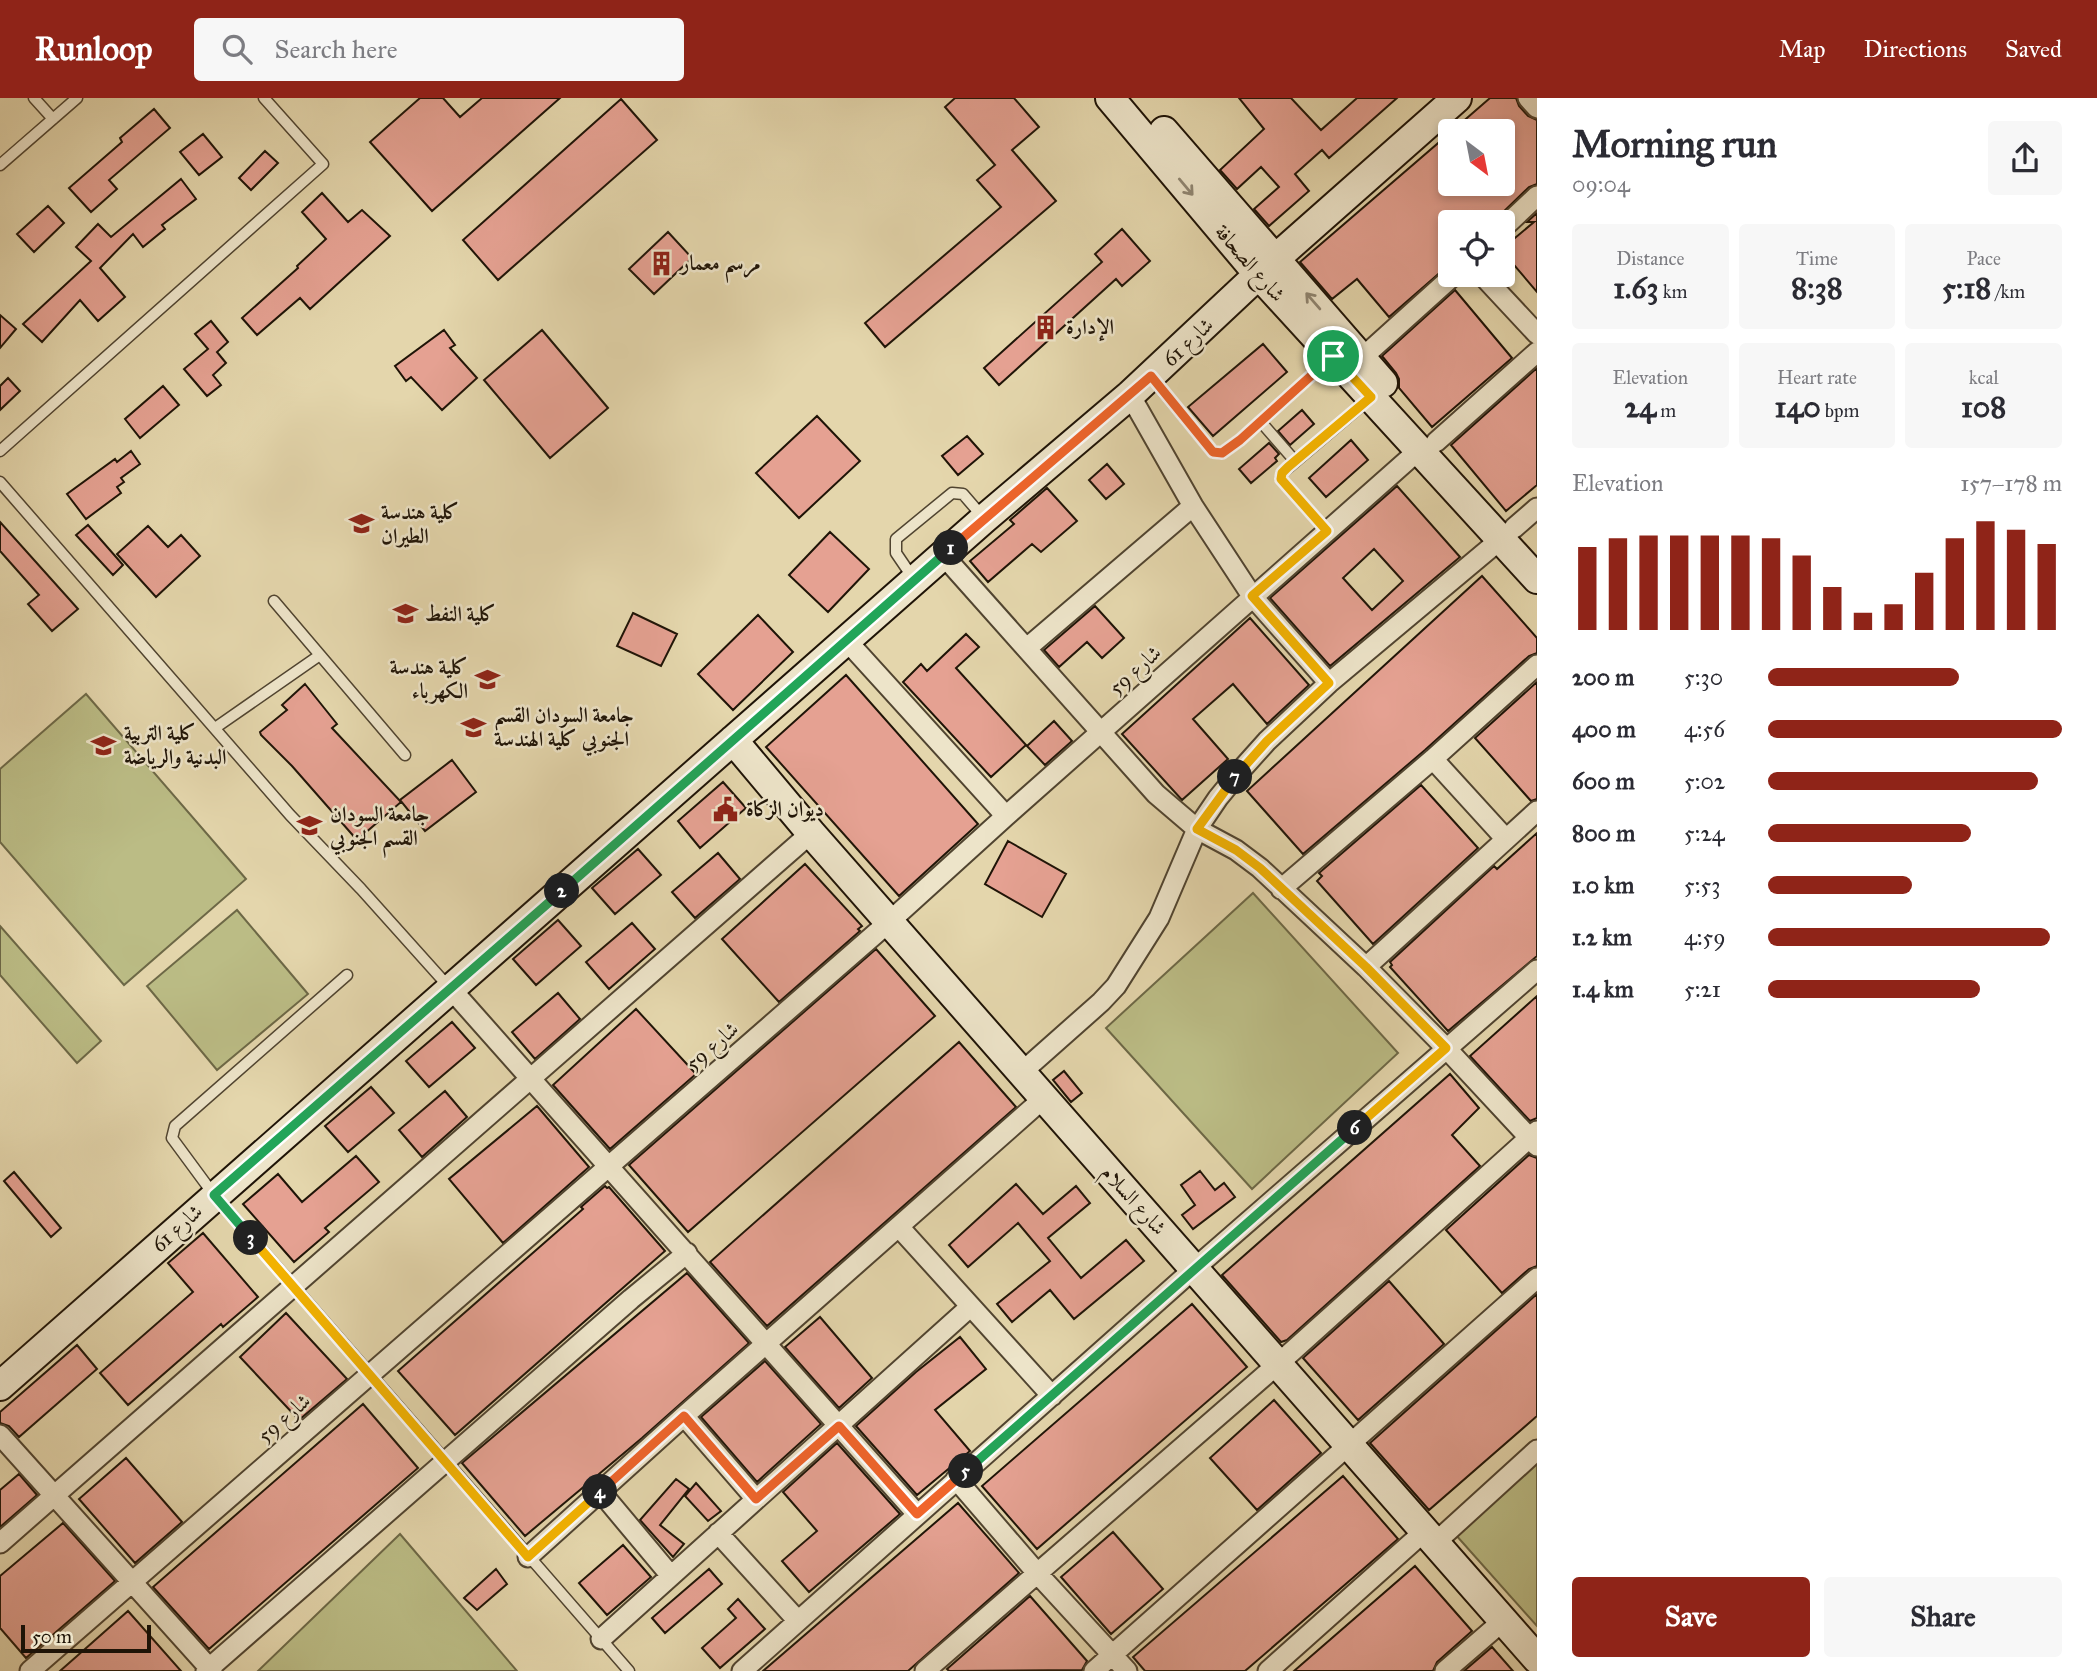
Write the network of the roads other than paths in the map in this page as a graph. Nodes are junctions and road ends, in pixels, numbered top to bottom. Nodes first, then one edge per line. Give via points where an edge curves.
1 (34, 98) edge
2 (77, 98) edge
3 (264, 98) edge
4 (1110, 98) edge
5 (1136, 98) edge
6 (1457, 98) edge
7 (1528, 98) edge
8 (1537, 108) edge
9 (52, 119) junction
10 (0, 165) edge
11 (1537, 196) edge
12 (1515, 217) edge
13 (1267, 267) junction
14 (1441, 287) edge
15 (1493, 287) edge
16 (1537, 334) edge
17 (1537, 352) edge
18 (1333, 356) junction
19 (1362, 359) junction
20 (1141, 386) junction
21 (1371, 397) junction
22 (1261, 422) junction
23 (1427, 446) junction
24 (0, 451) edge
25 (1295, 461) junction
26 (0, 482) edge
27 (1193, 506) junction
28 (1537, 508) edge
29 (984, 519) junction
30 (1327, 531) junction
31 (1508, 534) junction
32 (1537, 554) edge
33 (943, 555) junction
34 (1537, 579) edge
35 (915, 580) junction
36 (1252, 596) junction
37 (274, 601) dead end
38 (847, 641) junction
39 (1027, 648) junction
40 (320, 655) junction
41 (1537, 665) edge
42 (1329, 683) junction
43 (215, 728) junction
44 (1099, 732) junction
45 (733, 740) junction
46 (405, 755) dead end
47 (1433, 759) junction
48 (1537, 811) edge
49 (1006, 816) junction
50 (1197, 829) junction
51 (811, 833) junction
52 (1505, 838) junction
53 (1281, 889) junction
54 (889, 922) junction
55 (1366, 967) junction
56 (1537, 970) edge
57 (347, 975) dead end
58 (451, 989) junction
59 (1446, 1048) junction
60 (1021, 1073) junction
61 (532, 1078) junction
62 (1044, 1098) junction
63 (1534, 1138) edge
64 (609, 1166) junction
65 (214, 1195) junction
66 (899, 1227) junction
67 (687, 1253) junction
68 (1195, 1268) junction
69 (1537, 1278) edge
70 (293, 1285) junction
71 (970, 1307) junction
72 (767, 1343) junction
73 (1278, 1364) junction
74 (369, 1374) junction
75 (0, 1386) edge
76 (1052, 1396) junction
77 (684, 1416) junction
78 (839, 1426) junction
79 (0, 1435) edge
80 (1349, 1444) junction
81 (1537, 1450) edge
82 (445, 1461) junction
83 (956, 1479) junction
84 (600, 1491) junction
85 (54, 1496) junction
86 (756, 1499) junction
87 (917, 1514) junction
88 (718, 1533) junction
89 (1431, 1536) junction
90 (0, 1543) edge
91 (528, 1557) junction
92 (1037, 1573) junction
93 (671, 1576) junction
94 (131, 1582) junction
95 (1504, 1620) junction
96 (798, 1622) junction
97 (601, 1639) junction
98 (1113, 1654) junction
99 (1537, 1658) edge
100 (209, 1670) edge
101 (30, 1671) edge
102 (629, 1671) edge
103 (742, 1671) edge
104 (925, 1671) edge
105 (1094, 1671) edge
106 (1127, 1671) edge
107 (1268, 1671) edge
108 (1445, 1671) edge

1 - 9 lane
2 - 9 lane
3 - 24 lane via 323,164
4 -> 13 street, شارع الصحافة
5 - 13 street, شارع الصحافة
6 - 13 street, شارع 61
7 - 8 street
9 - 10 lane
11 - 12 street
13 - 18 street, شارع الصحافة
19 -> 13 street, شارع الصحافة
13 - 20 street, شارع 61
14 - 19 street
15 - 16 street
17 - 23 street, شارع 59
18 - 21 street, شارع الصحافة
18 - 22 lane
19 - 23 street, شارع الصحافة
20 - 22 lane via 1213,452 1231,448
20 - 27 street
20 - 29 street, شارع 61
21 - 23 street, شارع الصحافة
21 - 25 lane
22 - 25 lane
23 - 30 street, شارع 59
23 - 31 street, شارع الصحافة
25 - 30 lane via 1281,479
26 - 43 lane
27 - 36 street
27 - 39 street
28 - 31 street
29 - 33 street, شارع 61
29 - 35 lane via 962,494 952,493 896,538 896,553
30 - 36 street, شارع 59
31 - 32 street, شارع الصحافة
31 - 34 street, شارع الصحافة
31 - 42 street
33 - 35 street, شارع 61
33 - 39 street
35 - 38 street, شارع 61
36 - 42 street
36 - 44 street, شارع 59
37 - 40 lane
38 - 45 street, شارع 61
38 - 49 street
39 - 44 street
40 - 43 lane
40 - 46 lane
41 - 47 street
42 - 50 street via 1267,741
43 - 58 lane
44 - 49 street, شارع 59
44 - 50 street via 1156,794
45 - 51 street, شارع السلام
45 - 58 street, شارع 61
47 - 52 street
47 - 53 street
48 - 52 street
49 - 54 street, شارع 59
50 - 53 street via 1236,850
50 - 60 street via 1159,918 1116,986
51 - 54 street, شارع السلام
51 - 61 street
52 - 55 street
53 - 55 street
54 - 60 street, شارع السلام
54 - 64 street, شارع 59
55 - 59 street
56 - 59 street
57 - 65 lane via 175,1126 172,1138
58 - 61 street
58 - 65 street, شارع 61
59 - 63 street
59 - 68 street
60 - 62 street, شارع السلام
61 - 64 street
61 - 70 street
62 - 66 street
62 - 68 street, شارع السلام
63 - 73 street
64 - 67 street
64 - 74 street, شارع 59
65 - 70 lane
65 - 75 street, شارع 61
66 - 71 street
66 - 72 street
67 - 72 street
67 - 82 street
68 - 73 street, شارع السلام
68 - 76 street
69 - 80 street
70 - 74 lane
70 - 85 street
71 - 76 street
71 - 78 street
72 - 77 street
72 - 78 street
73 - 80 street, شارع السلام
73 - 92 street
74 - 82 lane
74 - 94 street, شارع 59
76 - 83 street
77 - 84 street
77 - 86 street
78 - 86 street
78 - 87 street
79 - 85 street
80 - 89 street, شارع السلام
80 - 98 street
81 - 89 street
82 - 91 lane
82 - 100 street
83 - 87 street
83 - 92 street
84 - 91 street
84 - 93 street
85 - 90 street
85 - 94 street
86 - 88 street
87 - 96 street
88 - 93 street
88 - 96 street
89 - 95 street, شارع السلام
89 - 107 street
91 - 97 lane
92 - 98 street
92 - 104 street
93 - 97 street
94 - 100 street
94 - 101 street, شارع 59
95 - 99 street, شارع السلام
95 - 108 street
96 - 103 street
97 - 102 lane
98 - 105 street
98 - 106 street

